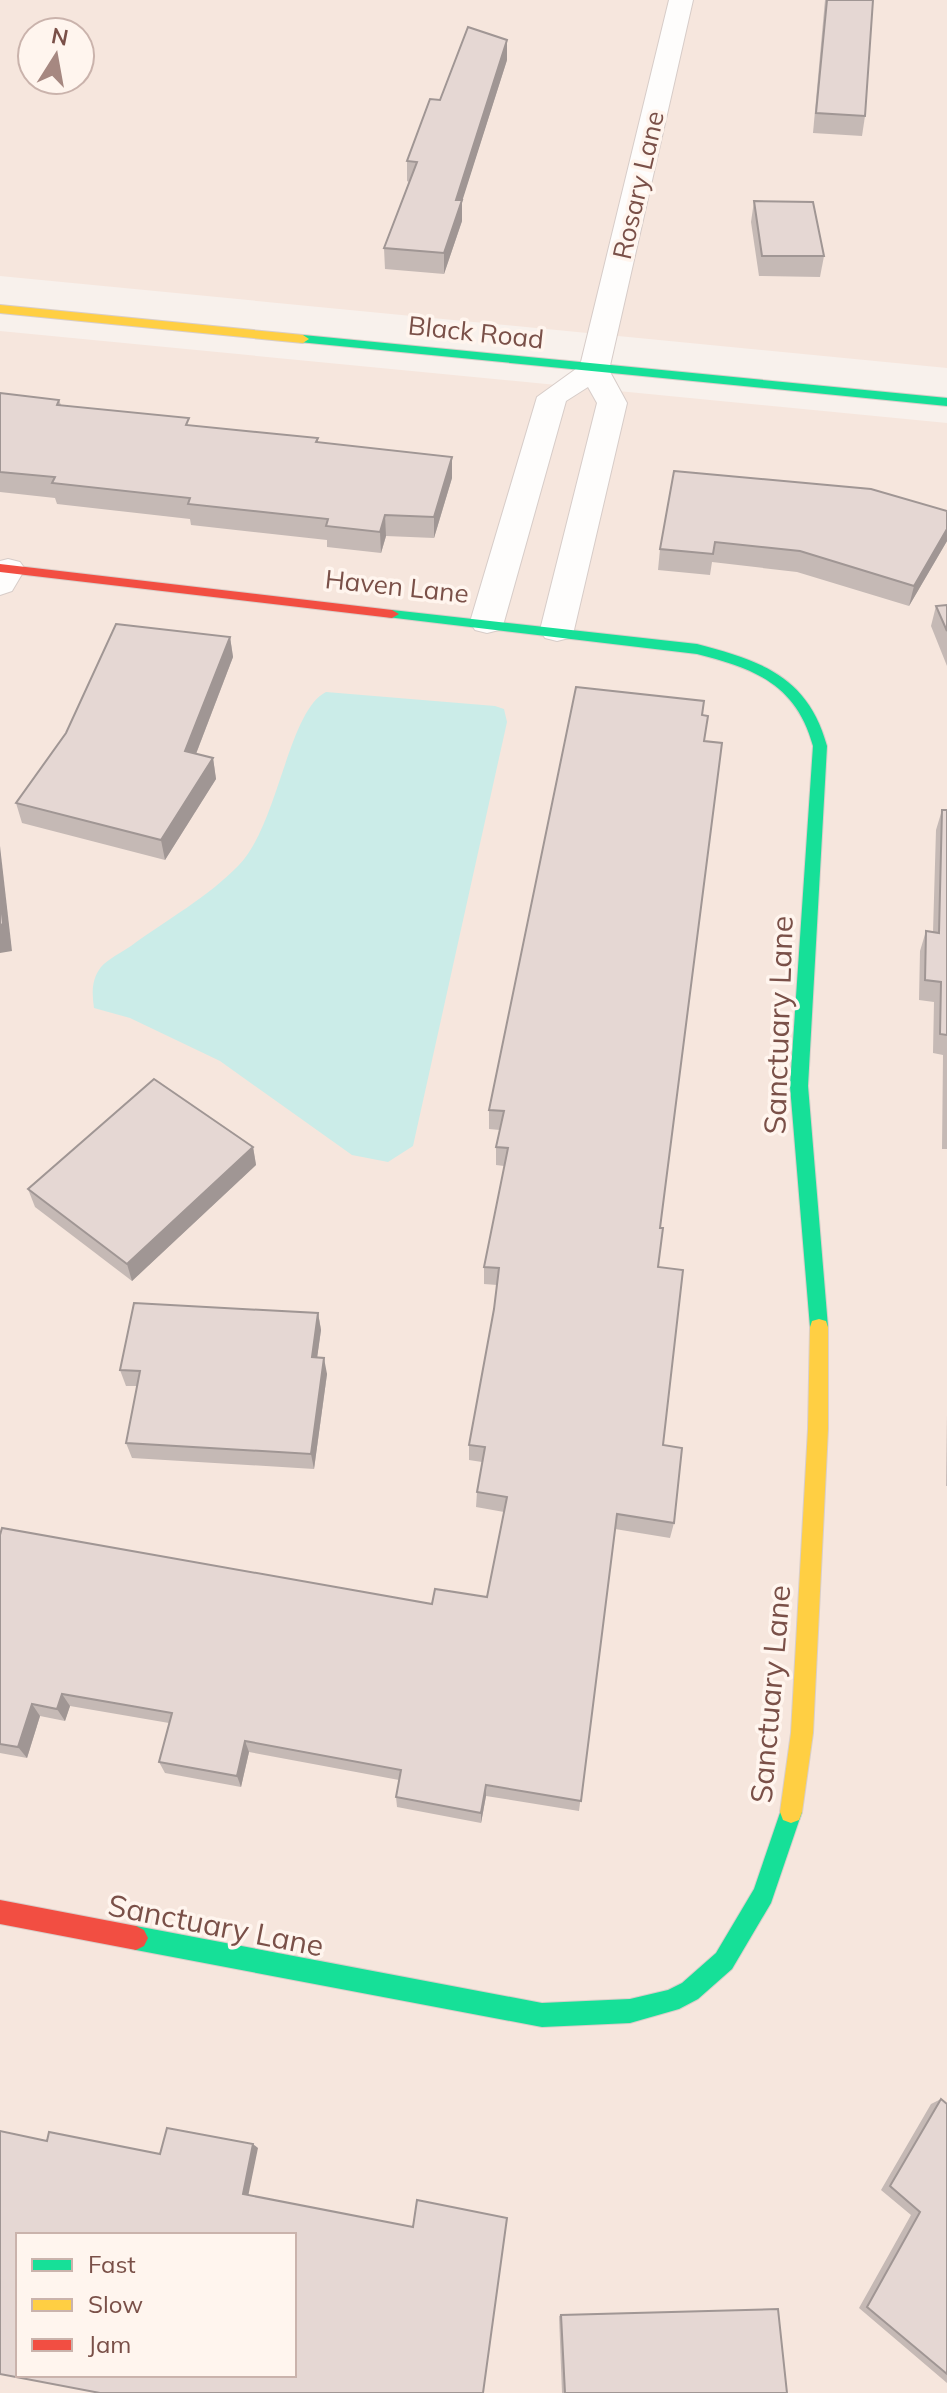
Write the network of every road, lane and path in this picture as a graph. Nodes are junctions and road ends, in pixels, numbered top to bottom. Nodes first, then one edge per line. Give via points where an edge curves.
1 (681, 0) edge
2 (0, 309) edge
3 (594, 370) junction
4 (947, 402) edge
5 (3, 573) edge
6 (487, 622) junction
7 (557, 630) junction
8 (782, 682) joint
9 (0, 1912) edge

1 - 3 street, Rosary Lane
2 - 3 street, Black Road
3 - 4 street, Black Road
3 - 6 street via 552,397
3 - 7 street via 612,403
5 - 6 street, Haven Lane
6 - 7 street, Haven Lane
7 - 8 street, Haven Lane via 729,656
8 - 9 street, Sanctuary Lane via 805,702 820,746 799,1126 819,1317 820,1381 794,1798 743,1939 708,1978 664,2006 615,2014 542,2015

